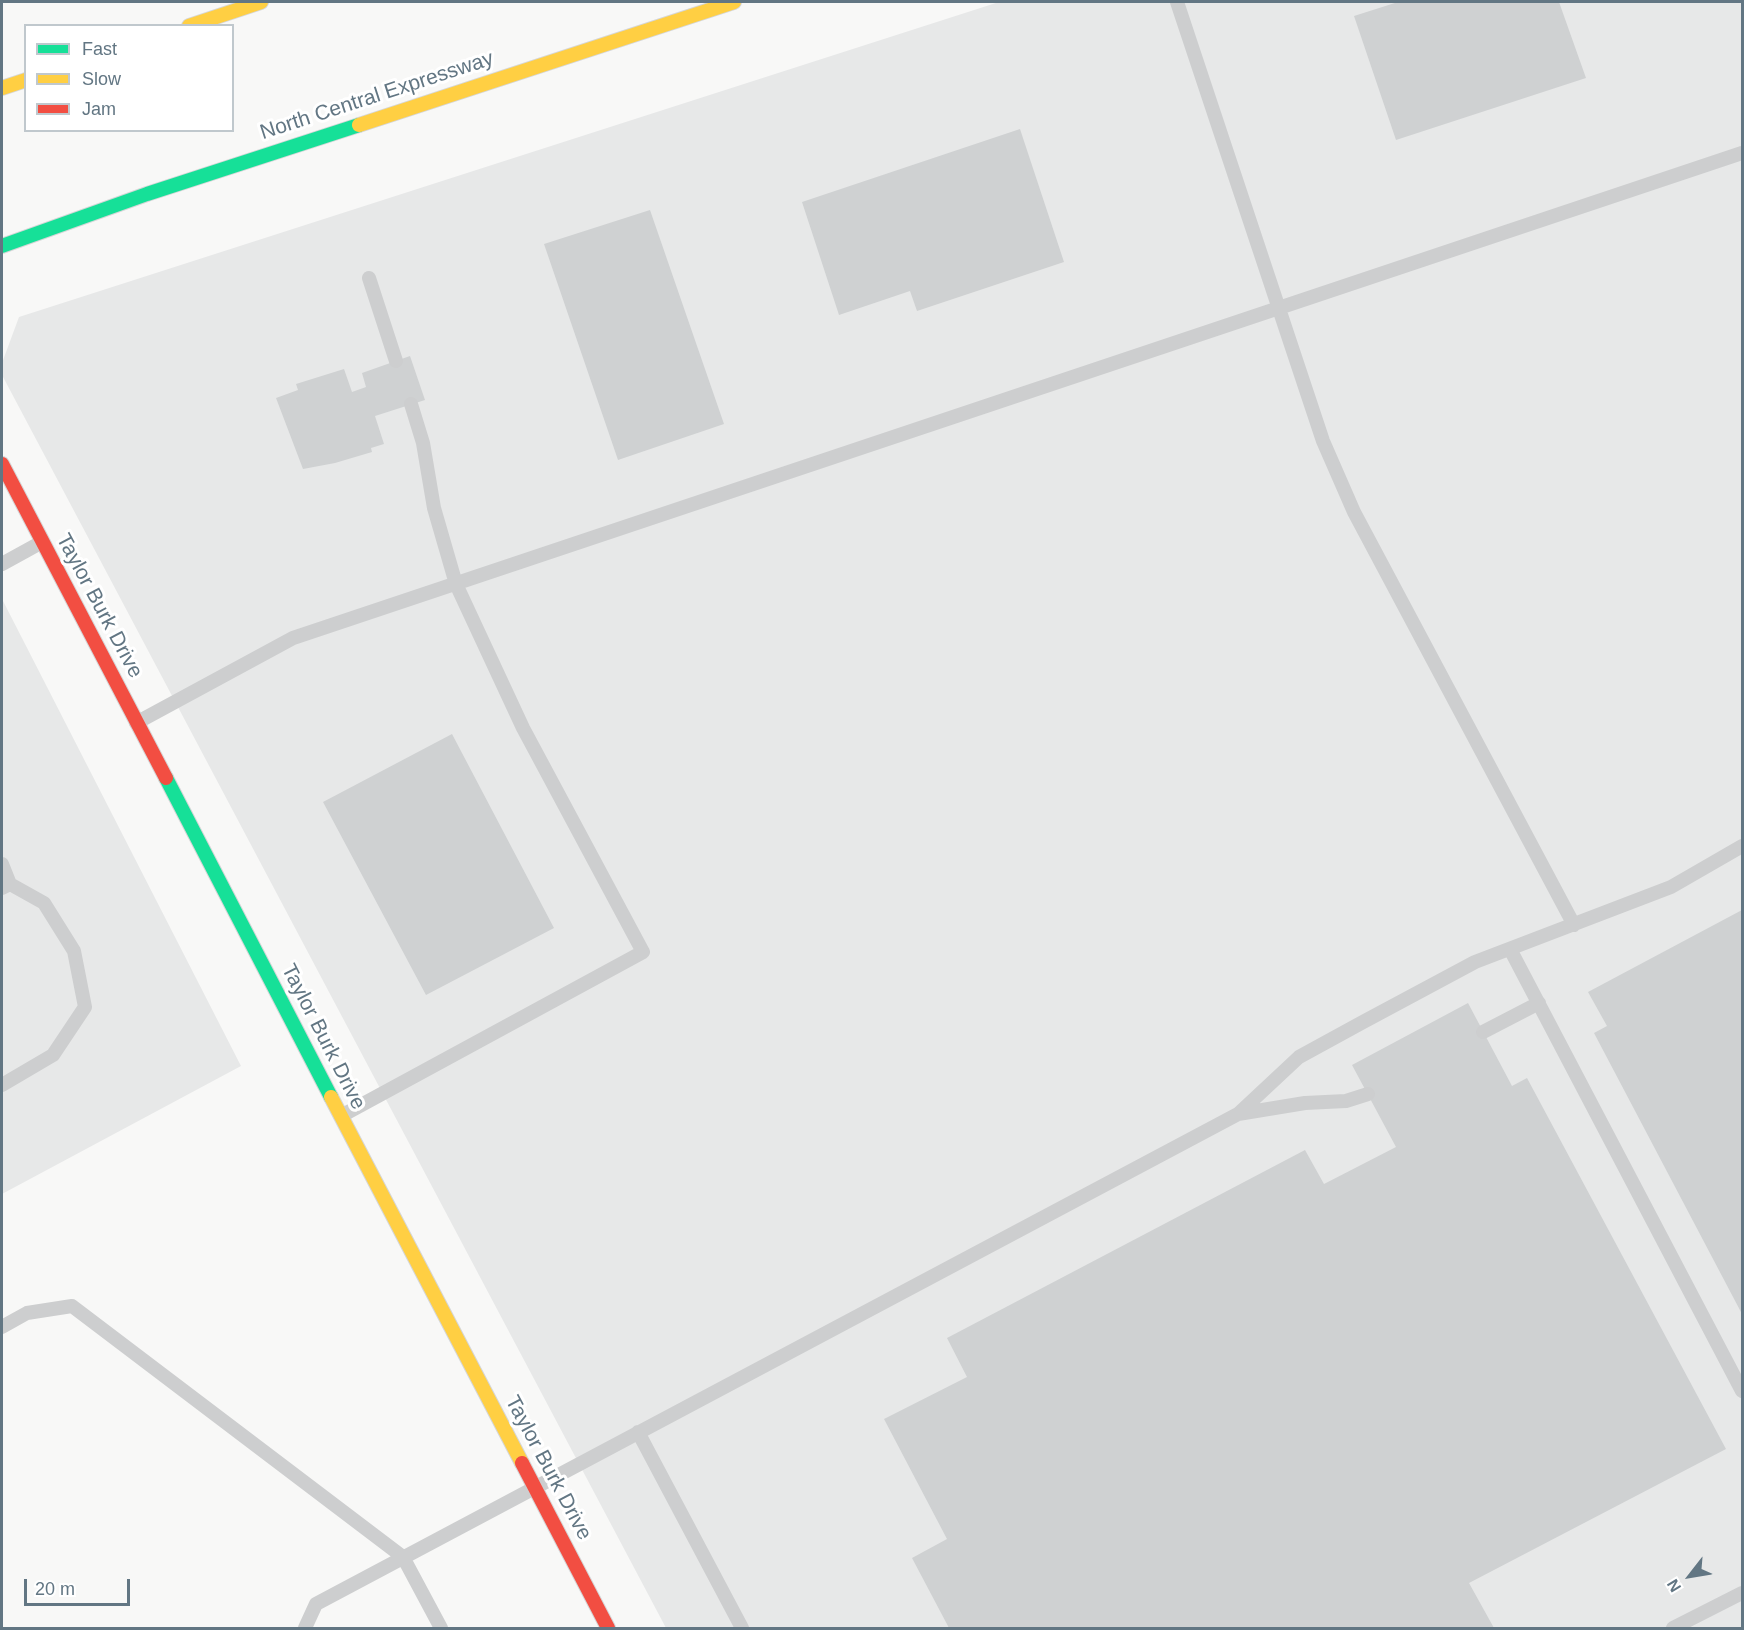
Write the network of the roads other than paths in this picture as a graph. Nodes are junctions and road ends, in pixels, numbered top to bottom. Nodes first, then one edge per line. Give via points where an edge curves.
1 (261, 2) edge
2 (734, 2) edge
3 (1177, 2) edge
4 (195, 24) edge
5 (24, 81) edge
6 (2, 88) edge
7 (1743, 153) edge
8 (2, 246) edge
9 (369, 278) dead end
10 (1281, 309) junction
11 (396, 361) dead end
12 (411, 404) dead end
13 (2, 464) edge
14 (42, 542) junction
15 (2, 564) edge
16 (456, 584) junction
17 (136, 723) junction
18 (1743, 846) edge
19 (2, 864) edge
20 (6, 886) edge
21 (1574, 925) junction
22 (1510, 949) junction
23 (1539, 1003) junction
24 (1484, 1032) dead end
25 (2, 1085) edge
26 (1368, 1094) dead end
27 (1238, 1114) junction
28 (341, 1116) junction
29 (2, 1328) edge
30 (1743, 1392) edge
31 (638, 1432) junction
32 (534, 1487) junction
33 (403, 1557) junction
34 (1743, 1593) edge
35 (305, 1629) edge
36 (441, 1629) edge
37 (608, 1629) edge
38 (742, 1629) edge
39 (1673, 1629) edge

1 - 4 main road
2 - 8 main road, North Central Expressway via 147,194
3 - 10 lane
5 - 6 main road
7 - 10 lane
9 - 11 lane
10 - 16 lane
10 - 21 lane via 1323,441 1354,512
12 - 16 lane
13 - 14 main road, Taylor Burk Drive
14 - 15 lane
14 - 17 main road, Taylor Burk Drive
16 - 17 lane via 293,638
16 - 28 lane via 523,728 643,952
17 - 28 main road, Taylor Burk Drive
18 - 21 lane via 1671,887
19 - 20 lane
20 - 25 lane via 44,903 74,951 85,1007 53,1055
21 - 22 lane
22 - 23 lane
22 - 27 lane via 1475,962 1299,1057
23 - 24 lane
23 - 30 lane
26 - 27 lane via 1346,1101
27 - 31 lane
28 - 32 main road, Taylor Burk Drive
29 - 33 lane via 27,1313 72,1306
31 - 32 lane
31 - 38 lane
32 - 33 lane
32 - 37 main road, Taylor Burk Drive
33 - 35 lane via 316,1604
33 - 36 lane
34 - 39 lane

